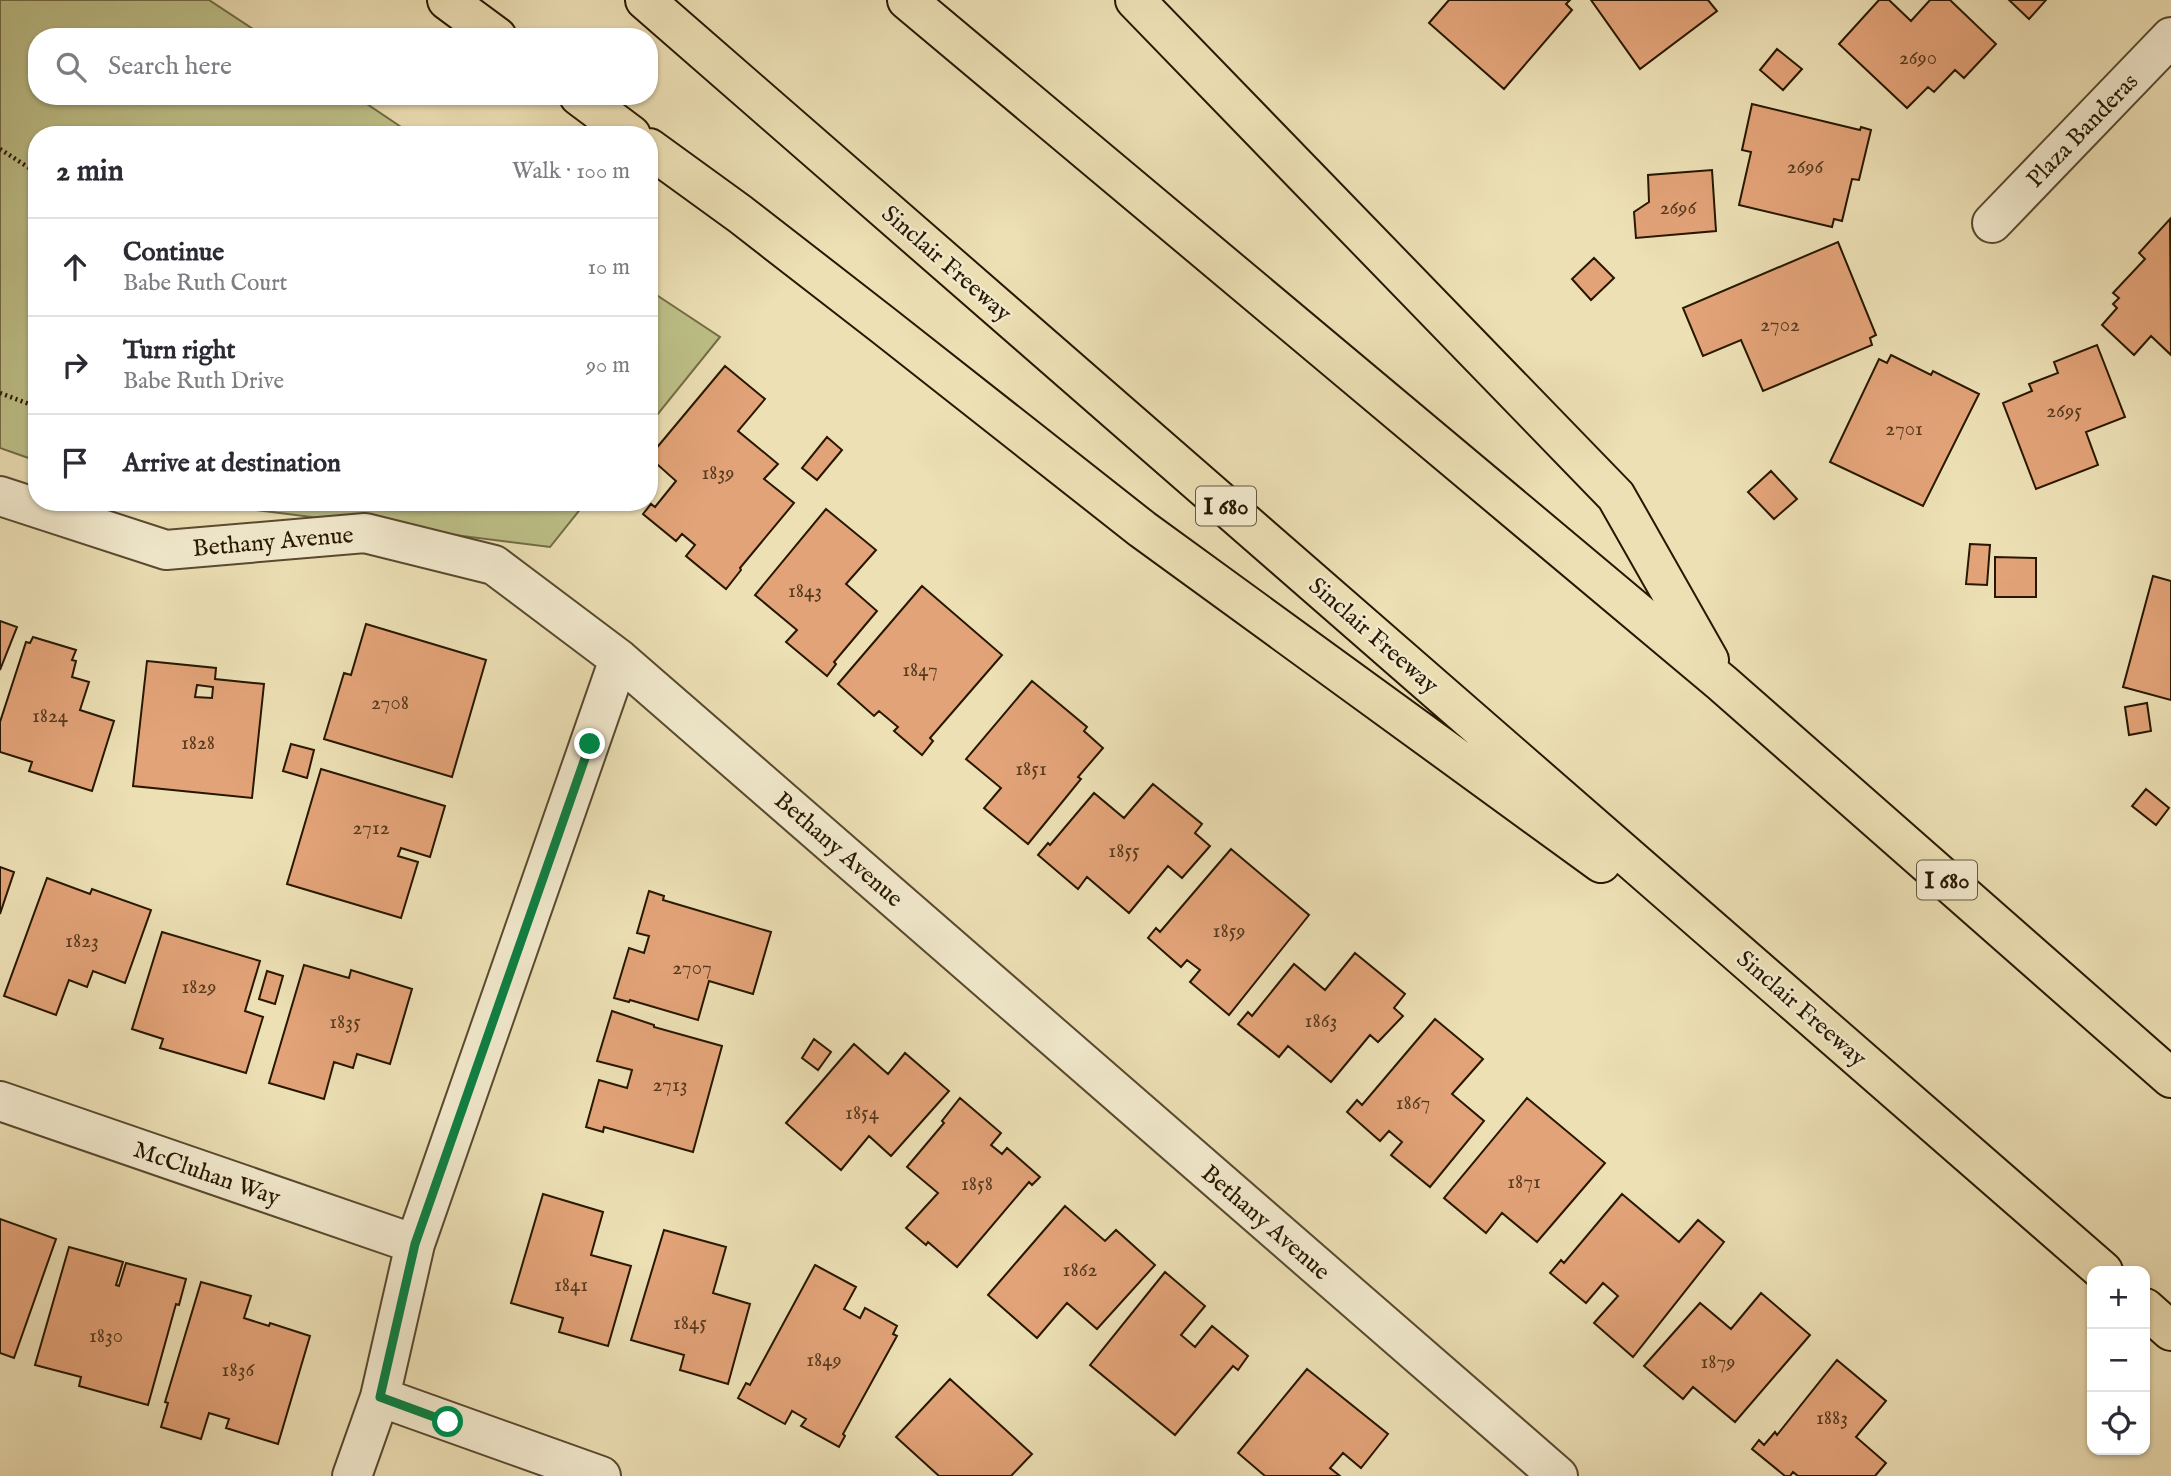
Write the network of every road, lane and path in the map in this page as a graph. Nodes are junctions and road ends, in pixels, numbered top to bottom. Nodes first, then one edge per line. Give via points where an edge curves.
1 (447, 0) edge
2 (645, 0) edge
3 (906, 0) edge
4 (1135, 0) edge
5 (485, 28) edge
6 (2171, 37) edge
7 (591, 105) edge
8 (619, 126) edge
9 (0, 149) edge
10 (658, 155) edge
11 (28, 167) edge
12 (1992, 223) dead end
13 (0, 393) edge
14 (28, 404) edge
15 (0, 496) edge
16 (28, 505) edge
17 (46, 511) edge
18 (619, 659) junction
19 (1722, 683) junction
20 (1807, 1012) junction
21 (2171, 1078) edge
22 (0, 1101) edge
23 (415, 1244) junction
24 (2097, 1266) edge
25 (2150, 1312) edge
26 (2171, 1331) edge
27 (380, 1397) junction
28 (352, 1476) edge
29 (601, 1476) edge
30 (1558, 1476) edge

1 - 5 highway
2 - 20 highway, Sinclair Freeway / I 680
3 - 19 highway, I 680
4 - 19 highway via 1616,496
6 - 12 street, Plaza Banderas
7 - 8 highway
9 - 11 path
10 - 20 highway via 1142,529
13 - 14 path
15 - 16 street, Bethany Avenue
17 - 18 street, Bethany Avenue via 166,550 365,533 494,565
18 - 23 street
18 - 30 street, Bethany Avenue
19 - 21 highway, I 680
20 - 24 highway, Sinclair Freeway / I 680
22 - 23 street, McCluhan Way
23 - 27 street
25 - 26 highway
27 - 28 street
27 - 29 street

